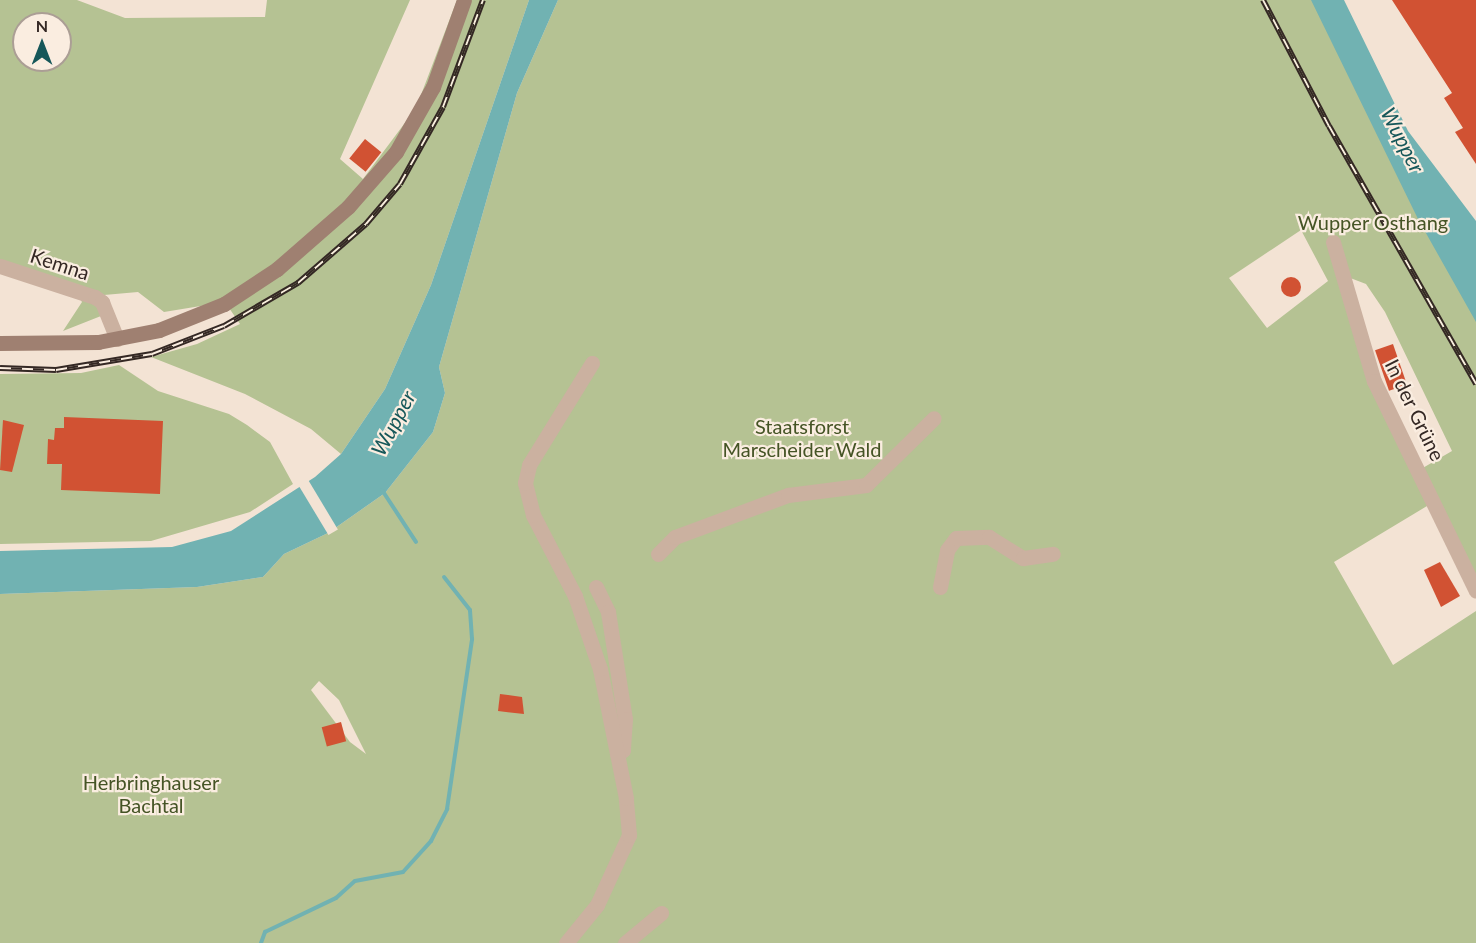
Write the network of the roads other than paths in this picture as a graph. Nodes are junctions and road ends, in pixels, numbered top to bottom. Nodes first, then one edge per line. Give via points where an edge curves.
1 (464, 0) edge
2 (1333, 242) dead end
3 (0, 266) edge
4 (117, 339) junction
5 (0, 343) edge
6 (592, 363) dead end
7 (934, 418) dead end
8 (658, 554) dead end
9 (1053, 554) dead end
10 (596, 587) dead end
11 (940, 587) dead end
12 (1476, 591) edge
13 (617, 754) junction
14 (661, 913) dead end
15 (566, 943) edge
16 (625, 943) edge

1 - 4 main road via 433,87 396,152 331,224 259,281 196,317
2 - 12 street, In der Grüne via 1374,381
3 - 4 street, Kemna via 95,297 102,302
4 - 5 main road via 70,344
6 - 13 street via 529,465 525,495 579,605 600,669
7 - 8 street via 866,485 788,495 675,537
9 - 11 street via 1023,558 989,537 956,537 947,550
10 - 13 street via 608,612 625,719 623,750
13 - 15 street via 629,835 597,905
14 - 16 street

